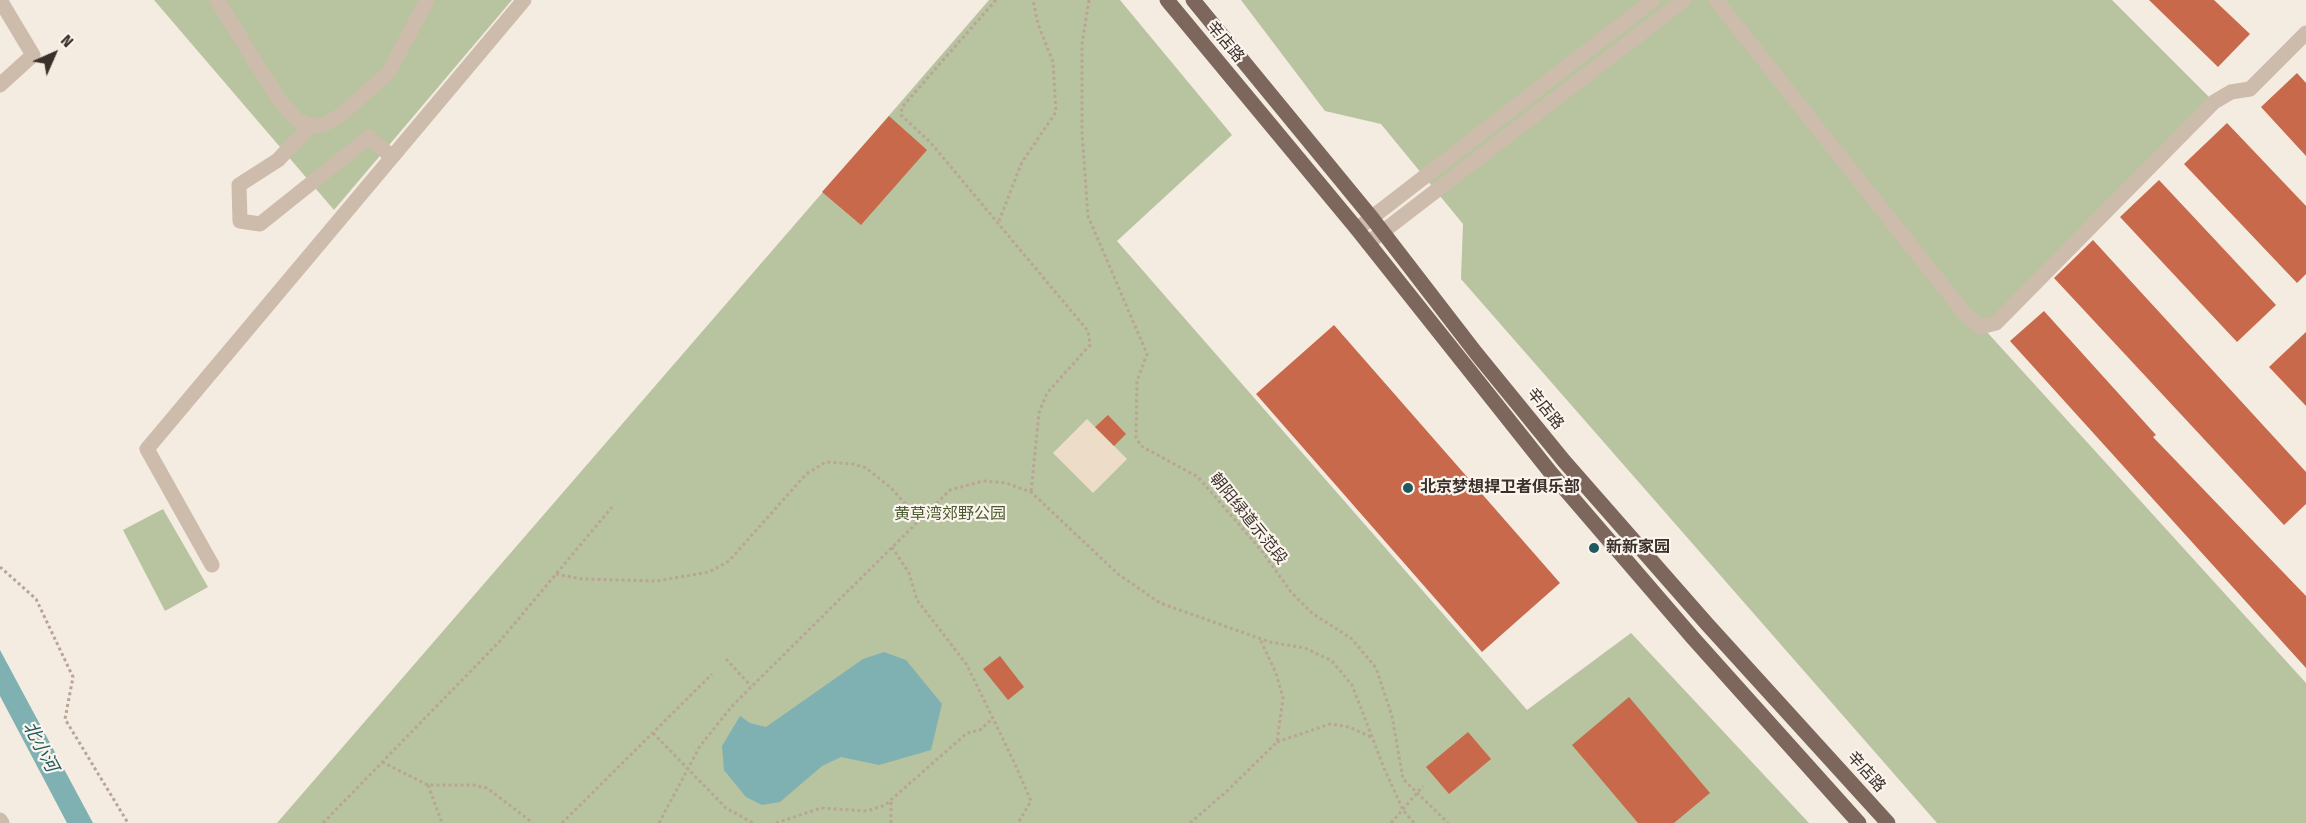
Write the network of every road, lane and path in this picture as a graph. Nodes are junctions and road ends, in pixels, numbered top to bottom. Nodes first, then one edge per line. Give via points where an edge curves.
1 (0, 0) edge
2 (217, 0) edge
3 (427, 0) edge
4 (524, 0) edge
5 (996, 0) edge
6 (1034, 0) edge
7 (1089, 0) edge
8 (1167, 0) edge
9 (1193, 0) edge
10 (1653, 0) edge
11 (1684, 0) edge
12 (1716, 0) edge
13 (2306, 33) edge
14 (0, 85) edge
15 (310, 126) junction
16 (392, 157) junction
17 (1372, 218) junction
18 (999, 221) junction
19 (1357, 230) junction
20 (1382, 231) junction
21 (1368, 243) junction
22 (1031, 492) junction
23 (612, 507) dead end
24 (920, 520) junction
25 (892, 547) junction
26 (212, 565) dead end
27 (0, 567) edge
28 (556, 574) junction
29 (1260, 639) junction
30 (726, 659) dead end
31 (712, 674) dead end
32 (752, 686) junction
33 (992, 719) junction
34 (653, 732) junction
35 (1373, 738) junction
36 (1277, 742) junction
37 (381, 761) junction
38 (688, 767) junction
39 (428, 785) junction
40 (1423, 786) dead end
41 (1416, 794) junction
42 (891, 799) junction
43 (1403, 810) junction
44 (128, 823) edge
45 (323, 823) edge
46 (442, 823) edge
47 (533, 823) edge
48 (562, 823) edge
49 (659, 823) edge
50 (753, 823) edge
51 (776, 823) edge
52 (891, 823) edge
53 (1018, 823) edge
54 (1190, 823) edge
55 (1391, 823) edge
56 (1414, 823) edge
57 (1448, 823) edge
58 (1859, 823) edge
59 (1888, 823) edge

1 - 14 street via 33,55
2 - 15 street via 279,100 296,119
3 - 15 street via 389,72 341,115 323,125
4 - 16 street
5 - 18 path via 902,107 901,115 930,141
6 - 18 path via 1038,24 1053,62 1056,112 1022,162
7 - 41 path, 朝阳绿道示范段 via 1082,44 1082,132 1088,216 1147,354 1137,381 1136,437 1141,446 1198,477 1261,550 1291,592 1312,613 1352,639 1376,668 1392,716 1403,779
8 - 19 main road, 辛店路
9 - 17 main road, 辛店路
10 - 17 street
11 - 20 street
12 - 13 street via 1965,314 1980,327 1996,323 2214,102 2231,92 2250,89
15 - 16 street via 278,160 239,184 240,221 260,224 369,137
16 - 26 street via 147,449
17 - 19 street
17 - 20 main road, 辛店路
18 - 22 path via 1088,331 1090,345 1047,393 1039,413
19 - 21 main road, 辛店路
20 - 21 street
20 - 59 main road, 辛店路 via 1564,461
21 - 58 main road, 辛店路 via 1574,501
22 - 24 path via 1006,483 983,481 950,490
22 - 29 path via 1118,574 1160,603
23 - 28 path
24 - 25 path
24 - 28 path via 866,468 826,462 791,489 729,561 709,572 657,581 582,579
25 - 32 path
25 - 33 path via 909,573 917,600 967,665
27 - 44 path via 36,599 73,677 65,719
28 - 37 path via 500,641
29 - 35 path via 1305,648 1332,661 1352,685
29 - 36 path via 1283,698
30 - 32 path
31 - 34 path
32 - 38 path via 700,746
33 - 42 path via 980,730 967,733
33 - 53 path via 1031,801
34 - 38 path
34 - 48 path
35 - 36 path via 1349,727 1330,724
35 - 43 path
36 - 54 path
37 - 39 path
37 - 45 path
38 - 49 path
38 - 50 path via 726,808
39 - 46 path
39 - 47 path via 473,784 487,788
40 - 41 path
41 - 43 path
41 - 57 path, 朝阳绿道示范段
42 - 51 path via 867,811 822,808
42 - 52 path
43 - 55 path
43 - 56 path

